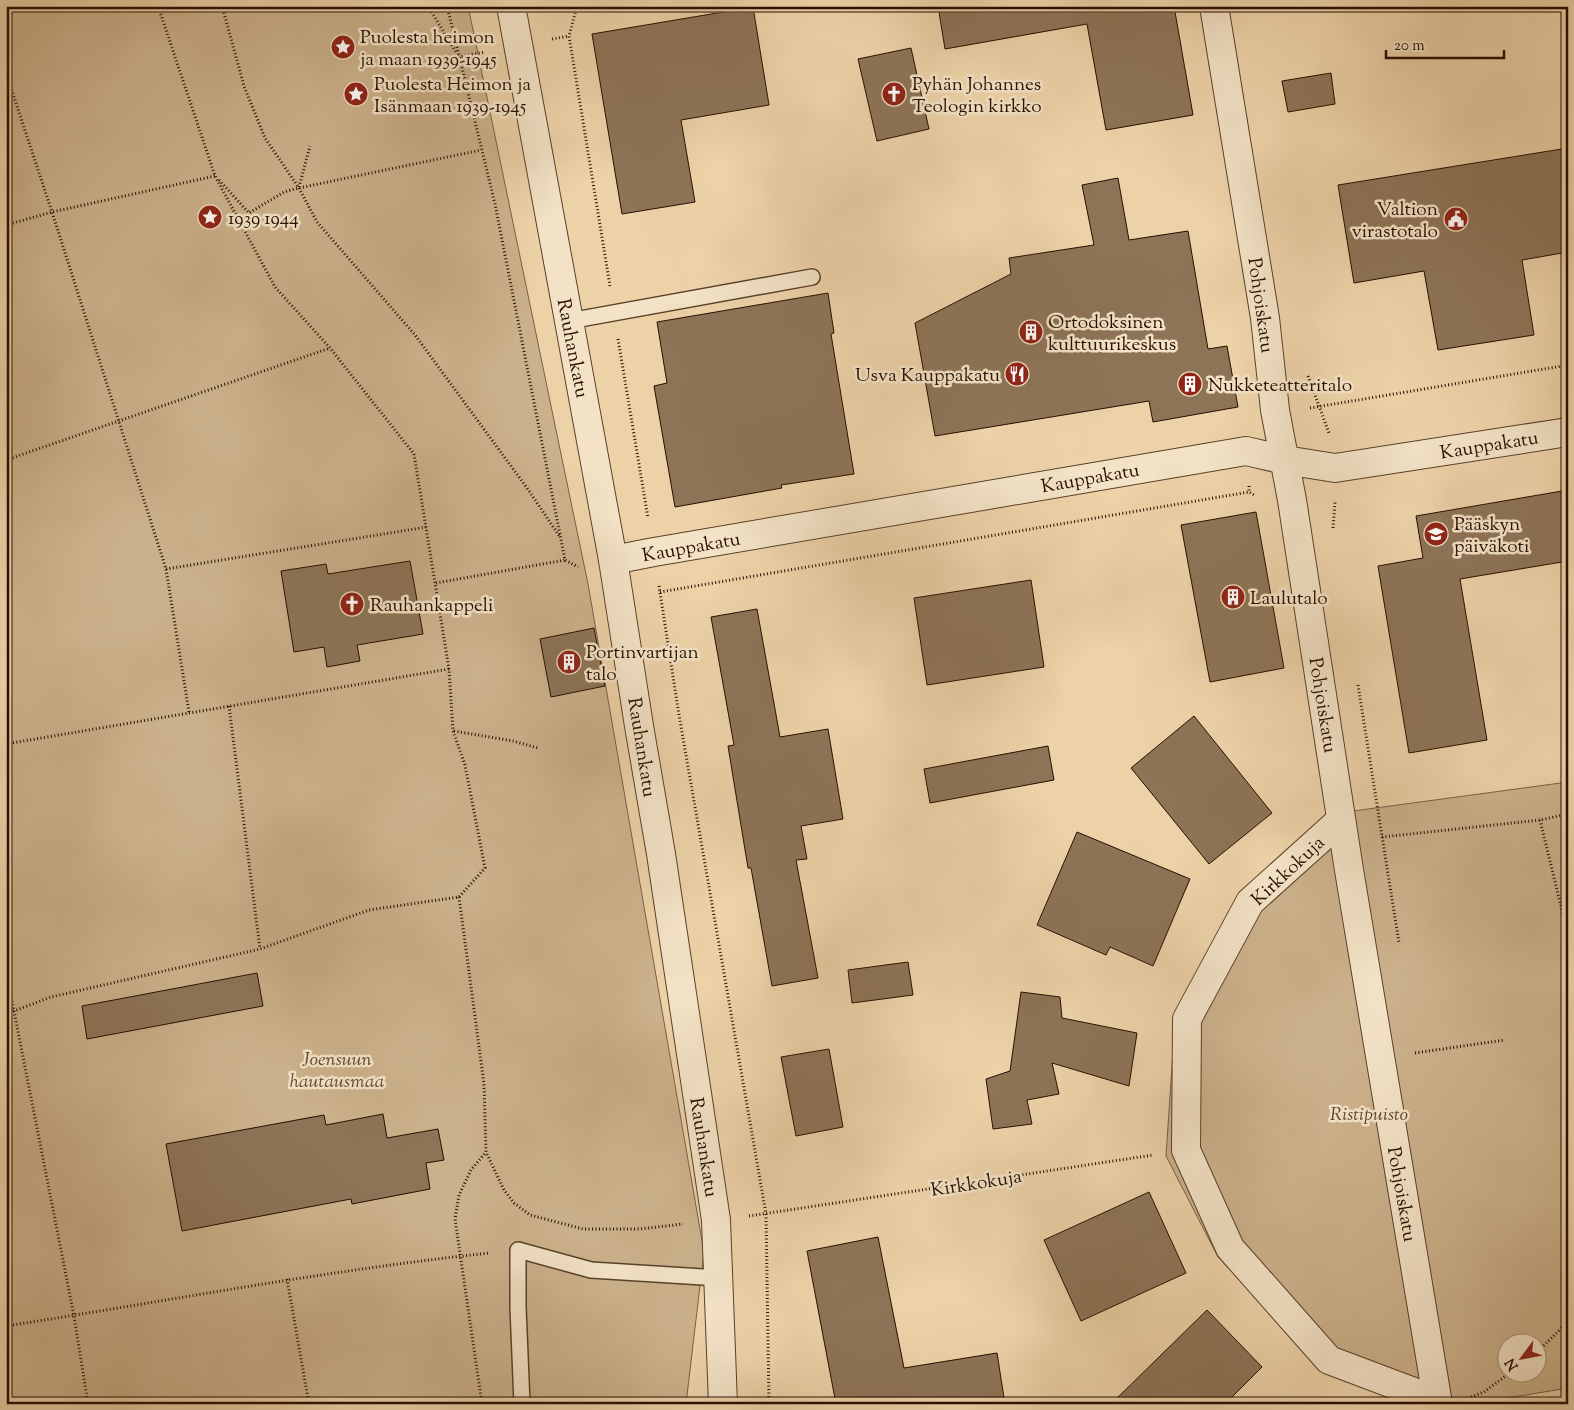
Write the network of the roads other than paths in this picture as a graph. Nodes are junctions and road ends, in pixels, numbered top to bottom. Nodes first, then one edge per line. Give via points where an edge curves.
1 (511, 6) edge
2 (1214, 6) edge
3 (812, 277) dead end
4 (569, 321) junction
5 (1568, 432) edge
6 (1285, 460) junction
7 (613, 560) junction
8 (1341, 820) junction
9 (719, 1278) junction
10 (1438, 1403) edge
11 (522, 1404) edge
12 (723, 1404) edge

1 - 4 street, Rauhankatu
2 - 6 street, Pohjoiskatu
3 - 4 lane
4 - 7 street, Rauhankatu
5 - 6 street, Kauppakatu via 1334,468
6 - 7 street, Kauppakatu via 1246,451
6 - 8 street, Pohjoiskatu
7 - 9 street, Rauhankatu via 716,1220
8 - 10 street, Pohjoiskatu
8 - 10 street, Kirkkokuja via 1250,902 1186,1018 1186,1150 1230,1248 1329,1360
9 - 11 lane via 591,1270 518,1250
9 - 12 street, Rauhankatu

